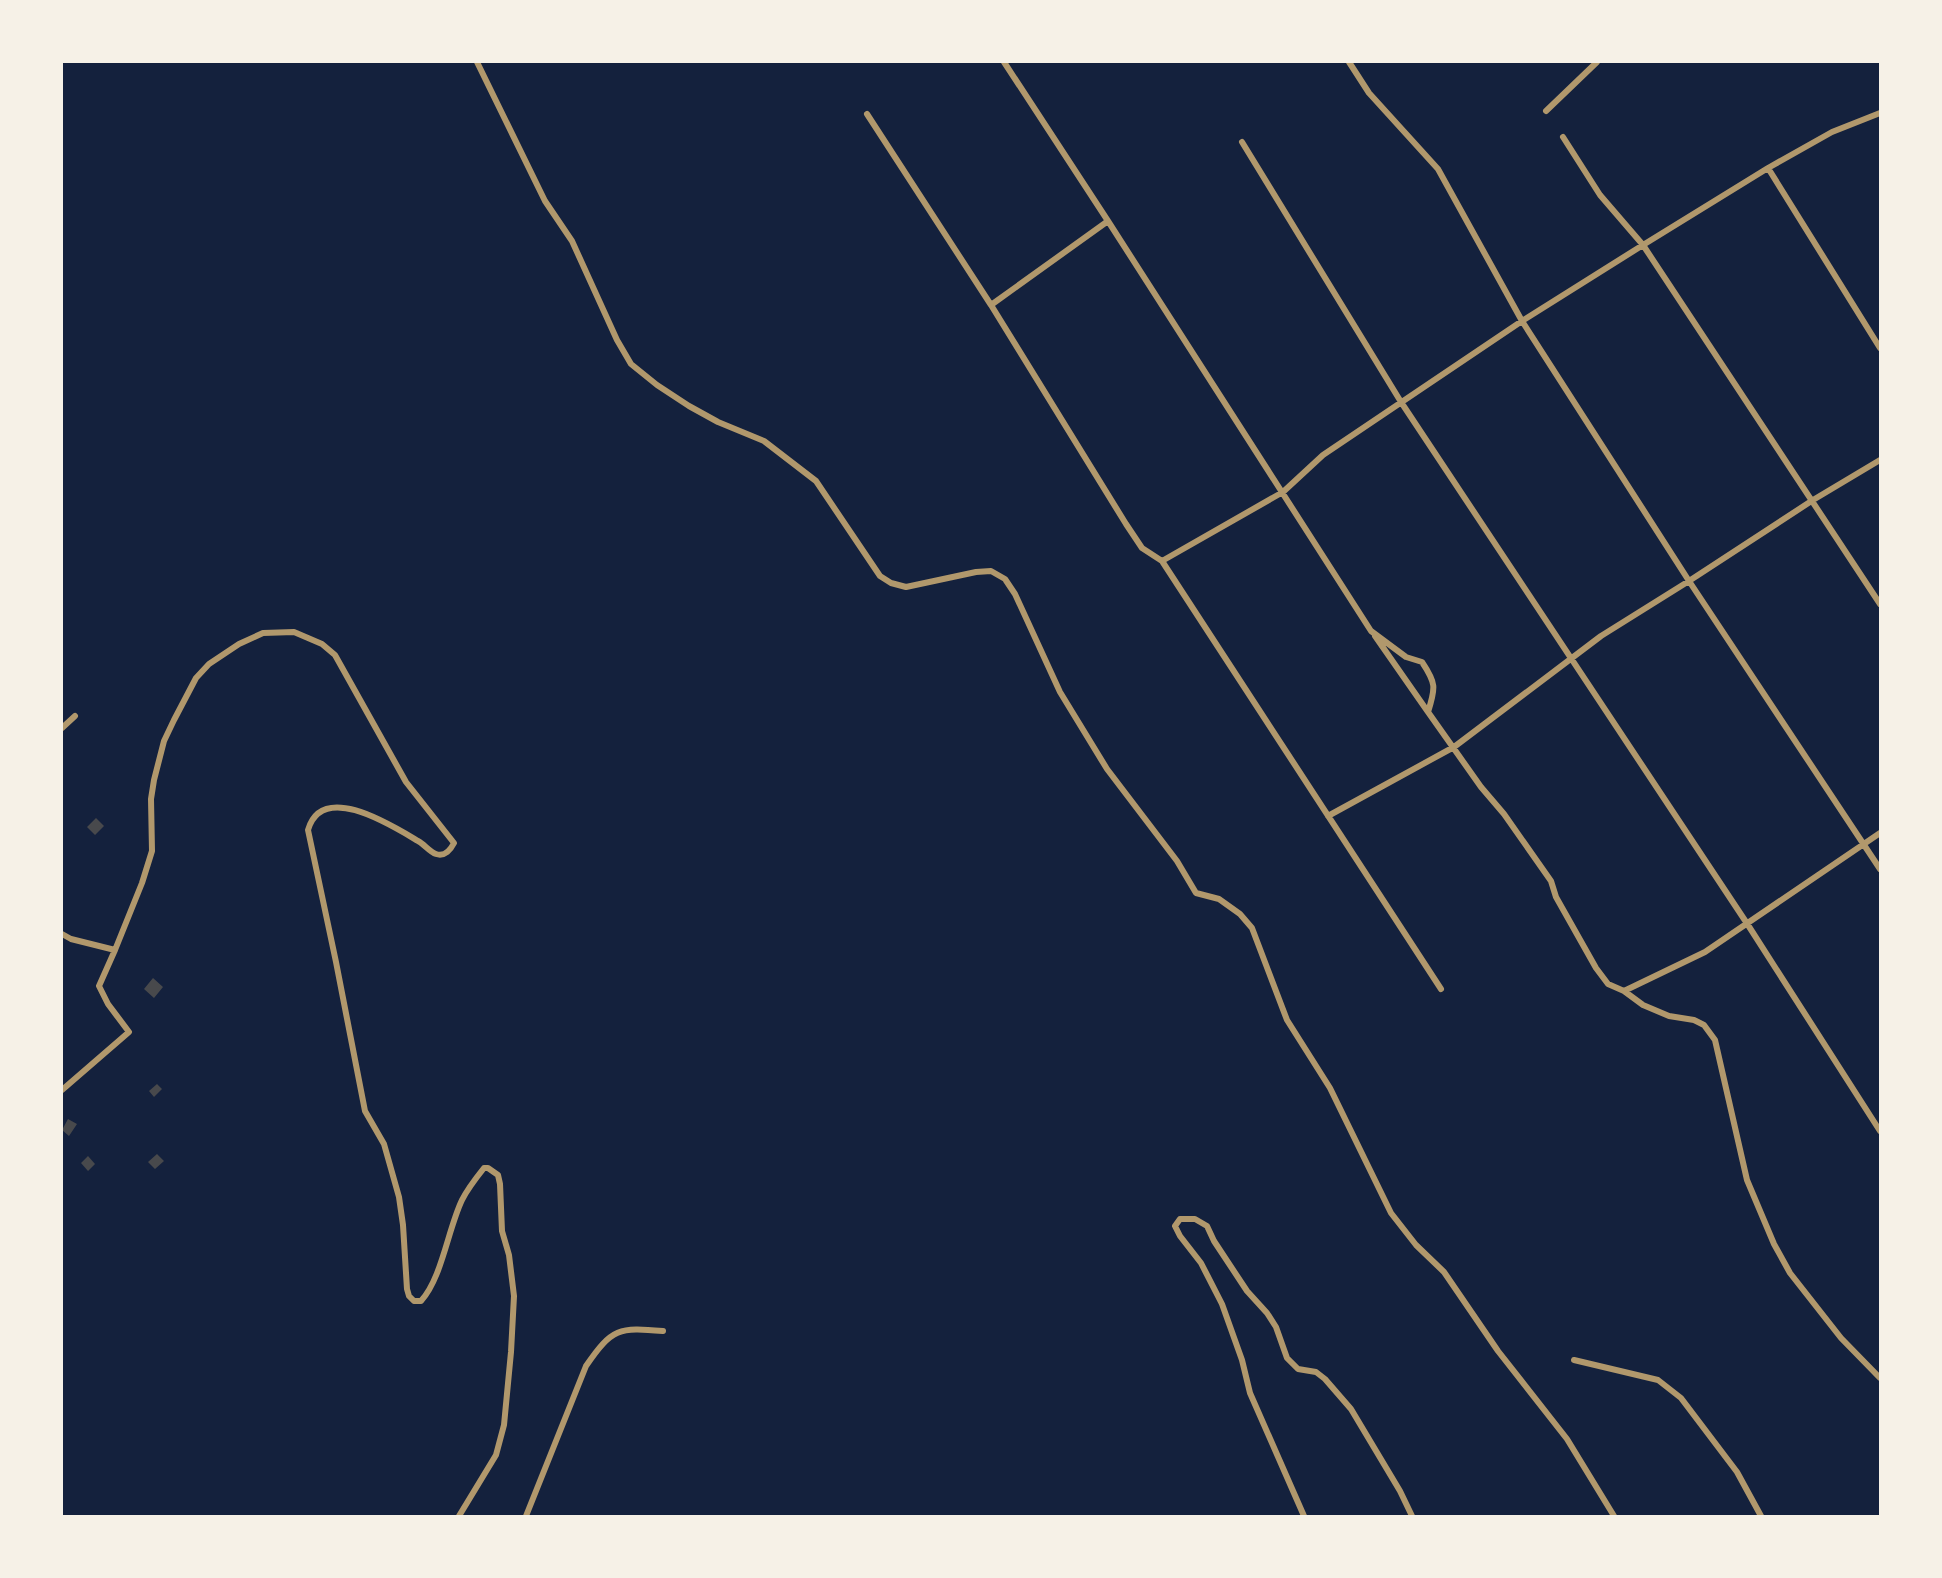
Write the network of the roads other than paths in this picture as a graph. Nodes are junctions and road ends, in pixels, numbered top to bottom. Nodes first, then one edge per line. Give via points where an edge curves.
1 (477, 62) edge
2 (1004, 62) edge
3 (1348, 62) edge
4 (1597, 62) edge
5 (1545, 111) dead end
6 (1881, 113) edge
7 (867, 114) dead end
8 (1563, 137) dead end
9 (1242, 142) dead end
10 (1768, 168) junction
11 (1108, 221) junction
12 (1643, 245) junction
13 (991, 305) junction
14 (1522, 321) junction
15 (1881, 348) edge
16 (1401, 402) junction
17 (1881, 460) edge
18 (1283, 492) junction
19 (1812, 500) junction
20 (1162, 561) junction
21 (1689, 581) junction
22 (1881, 604) edge
23 (1371, 631) junction
24 (1571, 659) junction
25 (1428, 712) junction
26 (75, 716) dead end
27 (62, 728) edge
28 (1454, 747) junction
29 (1328, 816) junction
30 (1881, 833) edge
31 (1864, 843) junction
32 (1881, 869) edge
33 (1748, 925) junction
34 (62, 934) edge
35 (115, 950) junction
36 (1441, 989) dead end
37 (1624, 991) junction
38 (62, 1090) edge
39 (1881, 1131) edge
40 (663, 1331) dead end
41 (1574, 1360) dead end
42 (1881, 1378) edge
43 (459, 1516) edge
44 (526, 1516) edge
45 (1305, 1516) edge
46 (1412, 1516) edge
47 (1614, 1516) edge
48 (1761, 1516) edge

1 - 47 street via 545,201 572,241 631,364 689,406 764,441 816,481 880,576 891,583 906,587 991,571 1005,579 1016,594 1060,692 1107,769 1197,893 1219,899 1252,928 1287,1020 1330,1088 1391,1213 1444,1272 1498,1351 1567,1439
2 - 11 street
3 - 14 street via 1369,93 1438,170
4 - 5 street
6 - 10 street via 1832,132
7 - 13 street
8 - 12 street via 1600,195
9 - 16 street
10 - 12 street
10 - 15 street
11 - 13 street
11 - 18 street
12 - 14 street
12 - 19 street
13 - 20 street via 1142,548
14 - 16 street
14 - 21 street
16 - 18 street via 1323,455
16 - 24 street
17 - 19 street
18 - 20 street
18 - 23 street
19 - 21 street
19 - 22 street
20 - 29 street
21 - 24 street
21 - 31 street
23 - 25 street
23 - 25 street via 1406,657 1422,662 1434,680
24 - 28 street
24 - 33 street
25 - 28 street
26 - 27 street
28 - 29 street
28 - 37 street via 1551,881 1596,968 1608,984
29 - 36 street
30 - 31 street
31 - 32 street
31 - 33 street
33 - 37 street via 1705,952
33 - 39 street
34 - 35 street
35 - 38 street via 99,986 129,1032
35 - 43 street via 152,851 151,798 164,741 196,678 223,653 263,633 294,632 322,644 336,655 406,782 454,843 450,850 435,854 369,814 349,808 327,808 317,813 308,830 365,1111 384,1144 399,1197 407,1289 414,1301 421,1301 431,1287 472,1182 488,1168 498,1175 500,1184 502,1231 514,1296 504,1425 496,1455
37 - 42 street via 1669,1016 1704,1025 1715,1040 1747,1180 1774,1244 1790,1272 1841,1338
40 - 44 street via 621,1330 598,1348 586,1366
41 - 48 street via 1658,1380 1682,1398 1737,1472
45 - 46 street via 1250,1393 1240,1351 1222,1304 1201,1263 1175,1226 1180,1219 1208,1226 1214,1242 1276,1327 1287,1358 1298,1369 1317,1372 1351,1409

